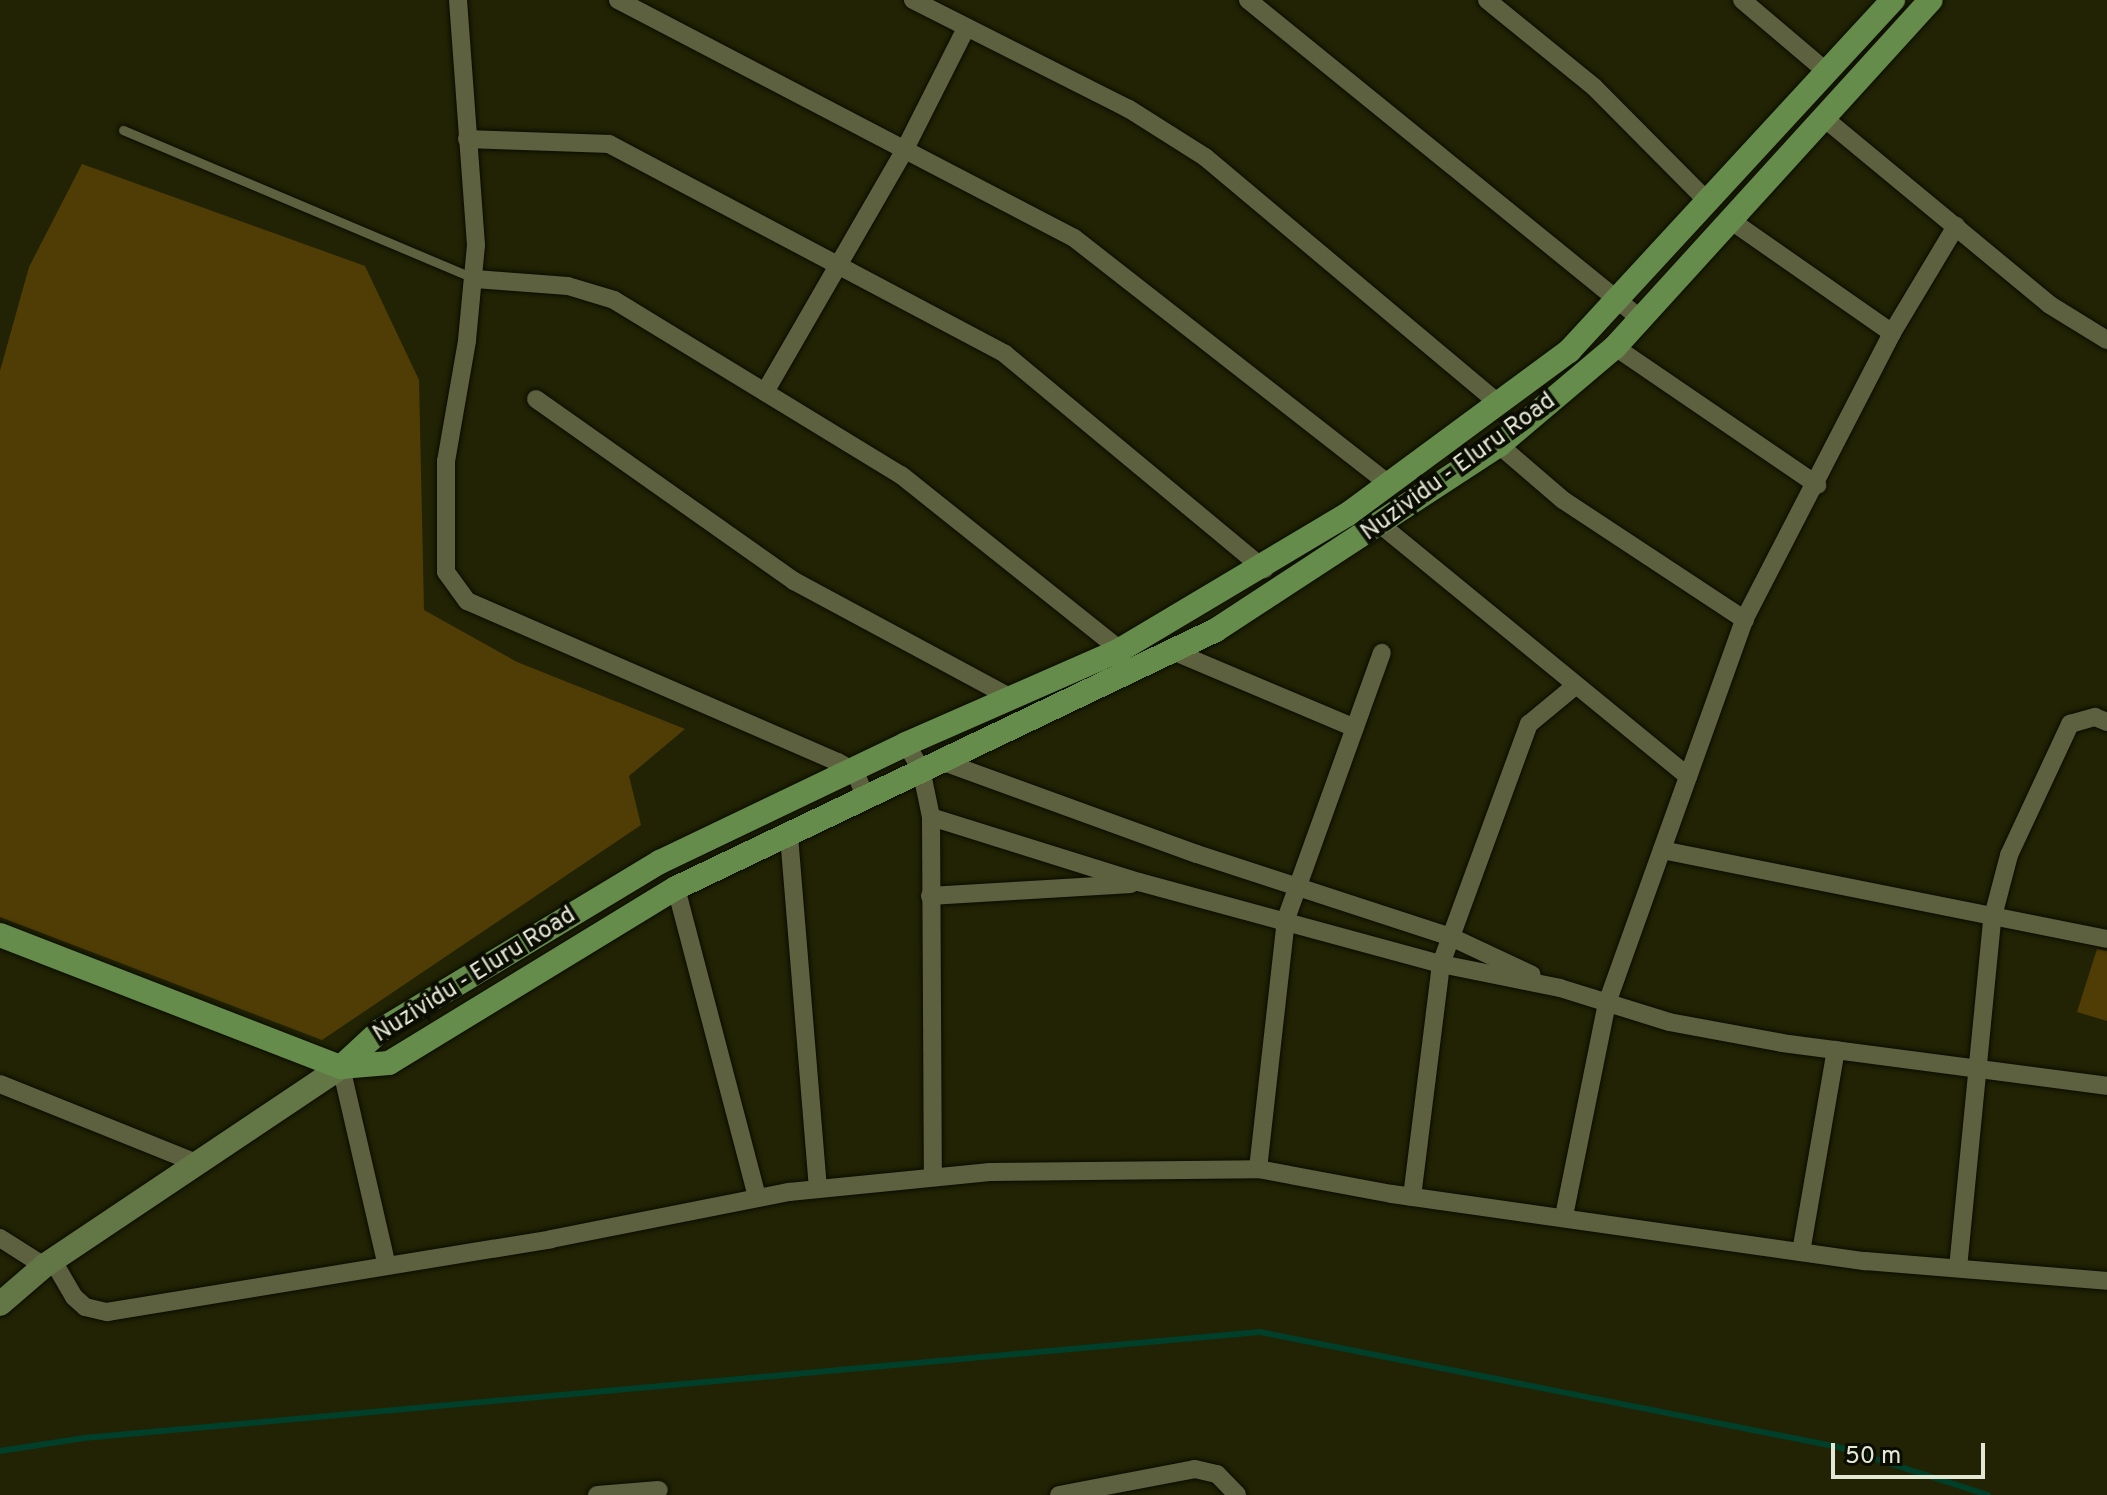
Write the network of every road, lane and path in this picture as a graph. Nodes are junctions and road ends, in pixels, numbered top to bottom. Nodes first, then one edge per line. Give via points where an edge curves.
1 (458, 0) edge
2 (618, 0) edge
3 (913, 0) edge
4 (1487, 0) edge
5 (1742, 0) edge
6 (1893, 0) edge
7 (1931, 0) edge
8 (1255, 1) edge
9 (966, 28) junction
10 (1827, 72) junction
11 (1824, 118) junction
12 (123, 130) dead end
13 (467, 139) junction
14 (904, 151) junction
15 (1709, 203) junction
16 (1733, 222) junction
17 (1956, 226) junction
18 (838, 267) junction
19 (475, 279) junction
20 (1619, 302) junction
21 (1641, 319) junction
22 (1892, 333) junction
23 (2107, 340) edge
24 (1615, 347) junction
25 (765, 392) junction
26 (536, 399) dead end
27 (1499, 404) junction
28 (1499, 445) junction
29 (1389, 484) junction
30 (1817, 485) junction
31 (1381, 525) junction
32 (1264, 569) junction
33 (1745, 620) junction
34 (1120, 650) junction
35 (1175, 652) junction
36 (1382, 653) dead end
37 (1575, 686) junction
38 (1009, 697) junction
39 (2107, 722) edge
40 (1355, 728) junction
41 (906, 744) junction
42 (931, 765) junction
43 (855, 772) junction
44 (1688, 776) junction
45 (866, 798) junction
46 (931, 817) junction
47 (789, 836) junction
48 (1662, 850) junction
49 (1145, 884) junction
50 (1295, 887) junction
51 (676, 888) junction
52 (930, 896) junction
53 (1286, 919) junction
54 (1992, 920) junction
55 (0, 935) edge
56 (1451, 937) junction
57 (2107, 939) edge
58 (1441, 964) junction
59 (1560, 988) junction
60 (1607, 1003) junction
61 (1836, 1050) junction
62 (341, 1067) junction
63 (1977, 1071) junction
64 (0, 1084) edge
65 (2107, 1086) edge
66 (194, 1162) junction
67 (1258, 1169) junction
68 (933, 1177) junction
69 (818, 1189) junction
70 (757, 1197) junction
71 (1412, 1197) junction
72 (1564, 1216) junction
73 (0, 1238) edge
74 (1801, 1252) junction
75 (386, 1262) junction
76 (49, 1263) junction
77 (1958, 1268) junction
78 (2107, 1281) edge
79 (0, 1304) edge
80 (659, 1490) dead end
81 (597, 1495) edge
82 (1059, 1495) edge
83 (1237, 1495) edge

1 - 13 street
2 - 14 street
3 - 9 street
4 - 15 street via 1594,87
5 - 10 street
6 - 10 main road, Nuzividu - Eluru Road
7 - 11 main road, Nuzividu - Eluru Road
8 - 20 street
9 - 14 street
9 - 27 street via 1129,109 1205,157
10 - 15 main road, Nuzividu - Eluru Road
11 - 16 main road, Nuzividu - Eluru Road
11 - 17 street
12 - 19 lane
13 - 18 street via 609,144
13 - 19 street via 476,221
14 - 18 street
14 - 29 street via 1074,238
15 - 20 main road, Nuzividu - Eluru Road
16 - 21 main road, Nuzividu - Eluru Road
16 - 22 street
17 - 22 street
17 - 23 street via 2050,305
18 - 25 street
18 - 32 street via 1005,354
19 - 25 street via 568,286 614,300
19 - 43 street via 453,407 444,507 446,572 467,601
20 - 21 street
20 - 27 main road, Nuzividu - Eluru Road via 1552,367
21 - 24 main road, Nuzividu - Eluru Road
22 - 30 street
24 - 28 main road, Nuzividu - Eluru Road
24 - 30 street
25 - 34 street via 901,475
26 - 38 street via 794,581
27 - 29 main road, Nuzividu - Eluru Road
28 - 31 main road, Nuzividu - Eluru Road
28 - 33 street via 1563,500
29 - 32 main road, Nuzividu - Eluru Road
30 - 33 street
31 - 35 main road, Nuzividu - Eluru Road
31 - 37 street
32 - 34 main road, Nuzividu - Eluru Road
33 - 44 street
34 - 38 main road, Nuzividu - Eluru Road
35 - 40 street
35 - 42 main road, Nuzividu - Eluru Road
36 - 40 street
37 - 44 street
37 - 56 street via 1529,724
38 - 41 main road, Nuzividu - Eluru Road
39 - 54 street via 2095,717 2070,724 2009,855
40 - 50 street
41 - 42 street
41 - 43 main road, Nuzividu - Eluru Road
42 - 45 main road, Nuzividu - Eluru Road
42 - 46 street
42 - 50 street
43 - 45 street
43 - 62 main road, Nuzividu - Eluru Road via 660,862 381,1030
44 - 48 street
45 - 47 main road, Nuzividu - Eluru Road
46 - 49 street
46 - 52 street
47 - 51 main road, Nuzividu - Eluru Road
47 - 69 street
48 - 54 street
48 - 60 street
49 - 52 street
49 - 53 street
50 - 53 street
50 - 56 street
51 - 62 main road, Nuzividu - Eluru Road via 389,1063
51 - 70 street
52 - 68 street
53 - 58 street
53 - 67 street
54 - 57 street
54 - 63 street
55 - 62 main road
56 - 58 street
56 - 59 street
58 - 59 street
58 - 71 street
59 - 60 street
60 - 61 street via 1669,1022
60 - 72 street
61 - 63 street
61 - 74 street
62 - 66 main road
62 - 75 street
63 - 65 street
63 - 77 street
64 - 66 street
66 - 76 main road
67 - 68 street
67 - 71 street
68 - 69 street
69 - 70 street
70 - 75 street via 551,1239
71 - 72 street
72 - 74 street
73 - 76 street
74 - 77 street
75 - 76 street via 107,1312 85,1307
76 - 79 main road
77 - 78 street
80 - 81 street
82 - 83 street via 1195,1469 1217,1474

